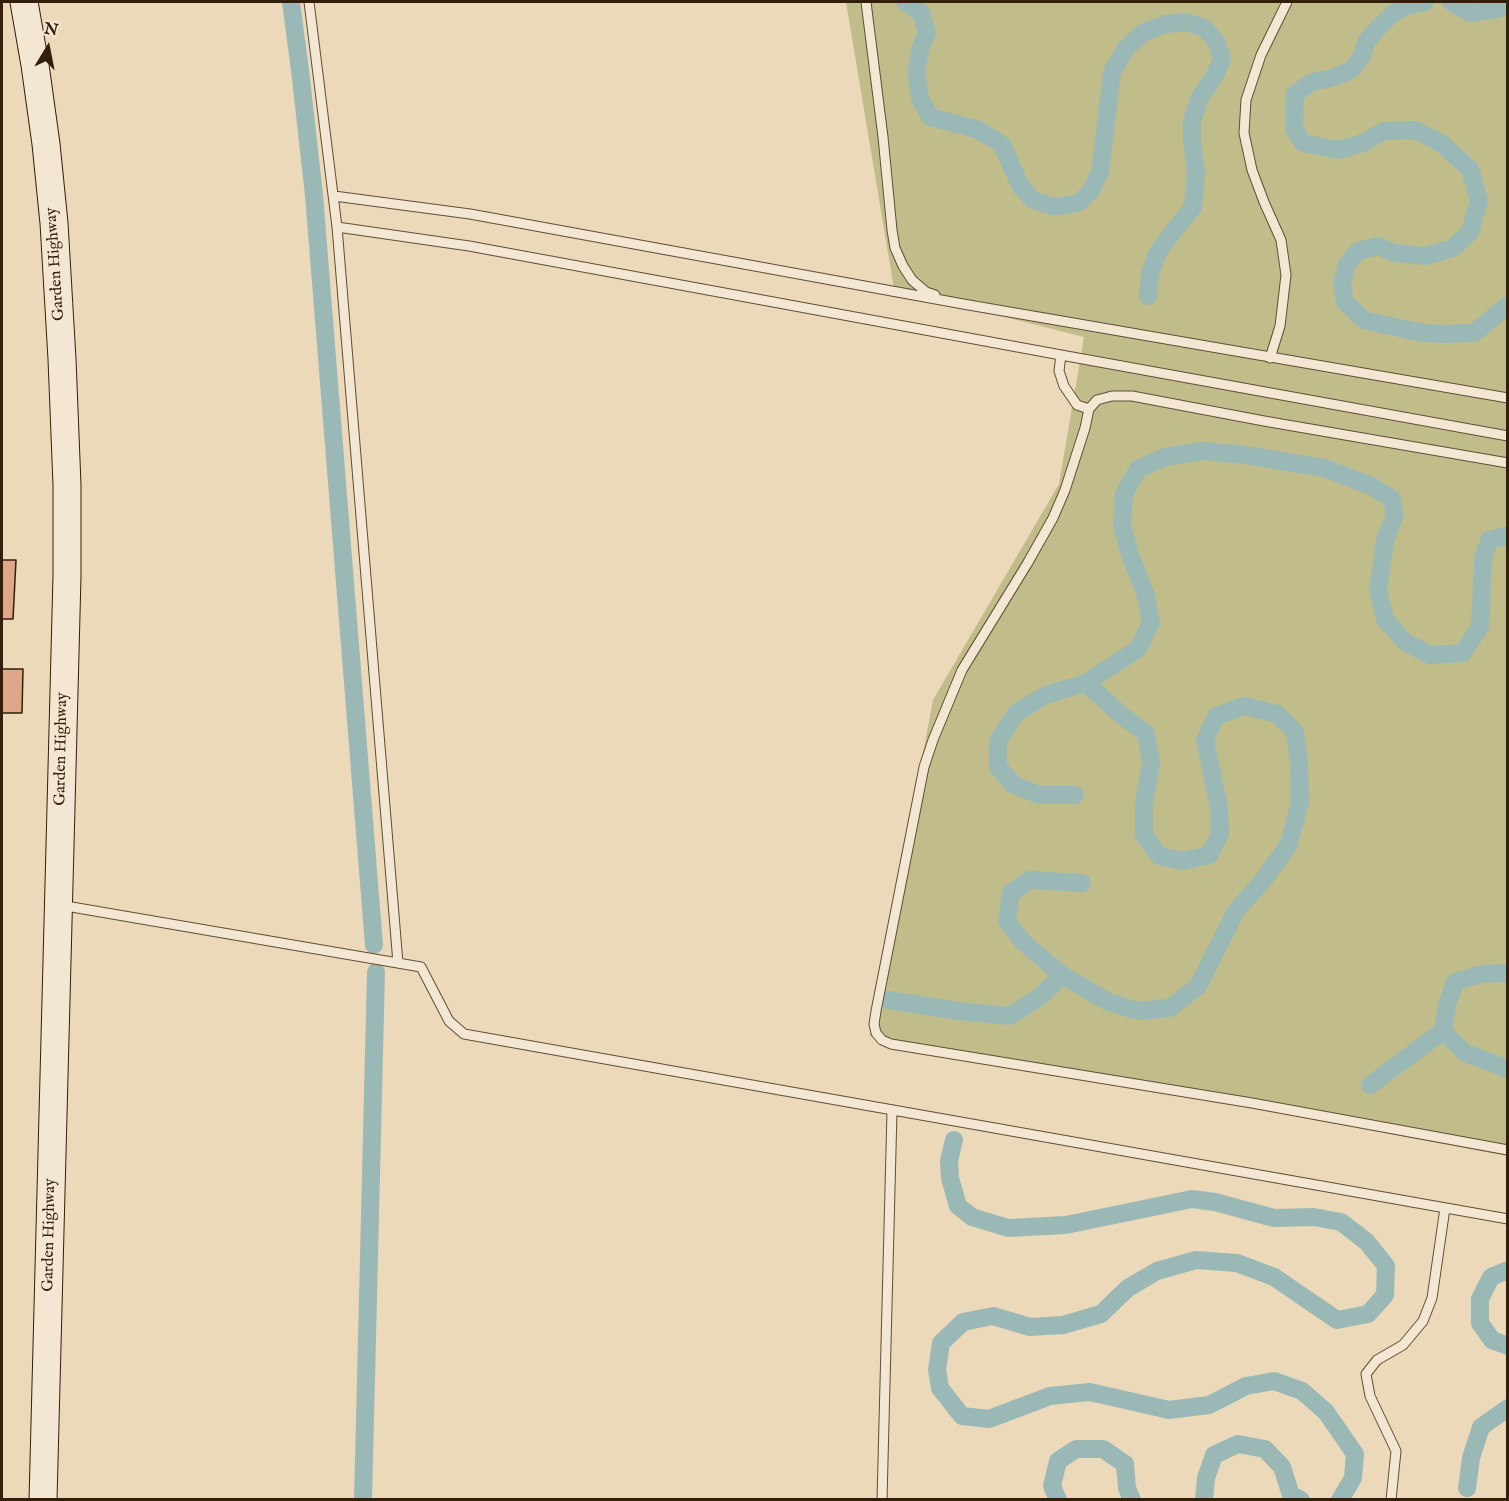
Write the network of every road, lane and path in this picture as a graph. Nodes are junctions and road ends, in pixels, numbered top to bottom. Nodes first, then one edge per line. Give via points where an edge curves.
1 (24, 2) edge
2 (309, 2) edge
3 (866, 2) edge
4 (1287, 2) edge
5 (334, 196) junction
6 (337, 227) junction
7 (963, 304) junction
8 (1061, 355) junction
9 (1270, 358) junction
10 (1508, 398) edge
11 (1089, 409) junction
12 (1508, 436) edge
13 (1508, 463) edge
14 (58, 904) junction
15 (398, 963) junction
16 (892, 1111) junction
17 (1508, 1150) edge
18 (1445, 1208) junction
19 (1508, 1219) edge
20 (43, 1500) edge
21 (882, 1500) edge
22 (1391, 1500) edge

1 - 14 main road, Garden Highway via 54,223 67,484
2 - 5 lane
3 - 7 lane via 895,248 912,280 926,292
4 - 9 lane via 1246,100 1244,133 1252,170 1281,240 1286,275 1281,326
5 - 6 lane
5 - 7 lane via 470,214
6 - 8 lane via 469,246
6 - 15 lane
7 - 9 lane
8 - 11 lane via 1059,371 1064,386 1077,405
8 - 12 lane
9 - 10 lane
11 - 13 lane via 1097,400 1132,396
11 - 17 lane via 1053,518 962,670 933,740 924,767 880,987 876,1033 891,1044
14 - 15 lane
14 - 20 main road, Garden Highway
15 - 16 lane via 421,967 449,1021 464,1034
16 - 18 lane
16 - 21 lane
18 - 19 lane
18 - 22 lane via 1432,1298 1423,1322 1403,1346 1377,1360 1366,1374 1370,1396 1396,1451

